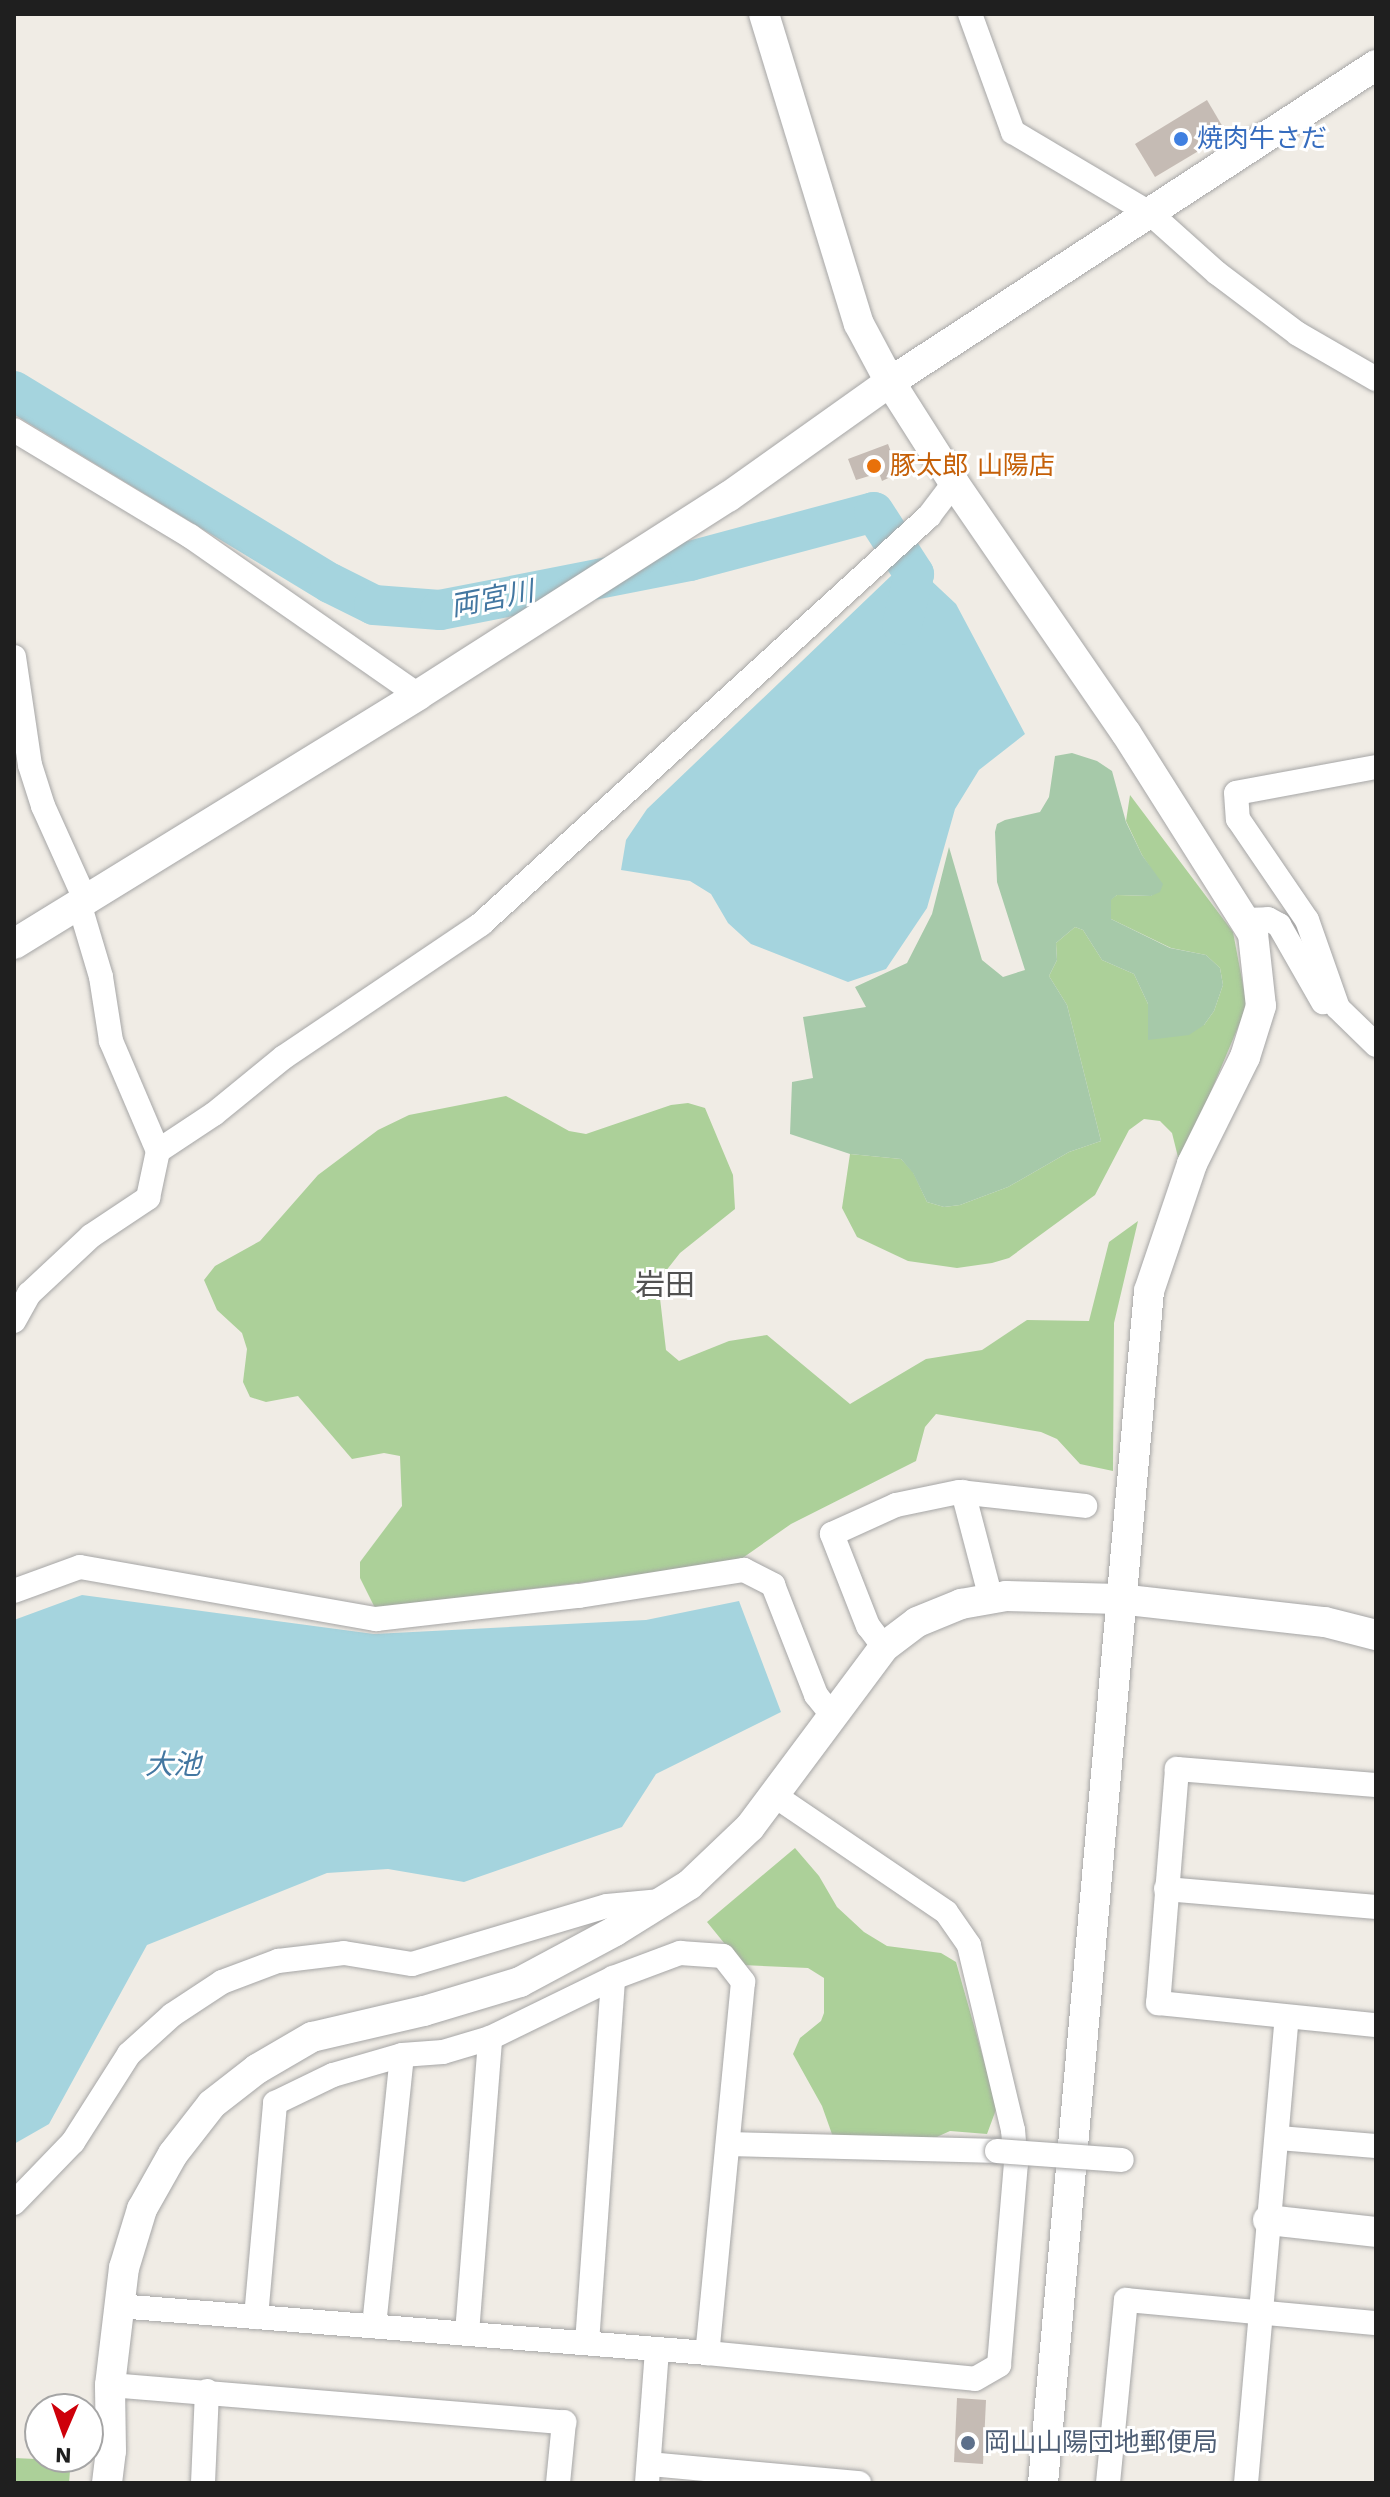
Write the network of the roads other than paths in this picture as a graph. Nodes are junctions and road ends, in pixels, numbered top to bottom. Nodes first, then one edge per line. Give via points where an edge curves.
1 (764, 14) edge
2 (970, 14) edge
3 (1376, 65) edge
4 (1151, 214) junction
5 (1376, 379) edge
6 (890, 382) junction
7 (14, 430) edge
8 (954, 483) junction
9 (14, 657) edge
10 (418, 695) junction
11 (1376, 767) edge
12 (82, 901) junction
13 (1244, 920) junction
14 (14, 944) edge
15 (1346, 1017) junction
16 (1376, 1045) edge
17 (158, 1151) junction
18 (14, 1321) edge
19 (963, 1492) junction
20 (1085, 1506) dead end
21 (14, 1591) edge
22 (991, 1599) junction
23 (1119, 1599) junction
24 (1376, 1635) edge
25 (884, 1647) junction
26 (833, 1716) junction
27 (1376, 1785) edge
28 (774, 1795) junction
29 (1166, 1889) junction
30 (663, 1901) junction
31 (1376, 1907) edge
32 (613, 1978) junction
33 (1287, 2018) junction
34 (1376, 2025) edge
35 (490, 2038) junction
36 (402, 2055) junction
37 (1279, 2138) junction
38 (730, 2144) junction
39 (1376, 2146) edge
40 (1122, 2160) dead end
41 (14, 2203) edge
42 (1268, 2220) junction
43 (1376, 2232) edge
44 (118, 2306) junction
45 (1260, 2314) junction
46 (256, 2317) junction
47 (1376, 2323) edge
48 (374, 2326) junction
49 (467, 2333) junction
50 (587, 2343) junction
51 (657, 2350) junction
52 (707, 2353) junction
53 (110, 2385) junction
54 (207, 2391) junction
55 (648, 2474) edge
56 (107, 2483) edge
57 (203, 2483) edge
58 (558, 2483) edge
59 (859, 2483) edge
60 (1043, 2483) edge
61 (1108, 2483) edge
62 (1246, 2483) edge

1 - 6 street via 859,324
2 - 4 street via 1013,132
3 - 4 street
4 - 5 street via 1287,325
4 - 6 street
6 - 8 street
6 - 10 street via 728,497
7 - 10 street via 190,536
8 - 13 street via 1126,733
8 - 17 street via 929,516 481,924 284,1057
9 - 12 street via 34,779
10 - 12 street
11 - 15 street via 1236,793 1238,819 1307,920 1338,1008
12 - 14 street
12 - 17 street via 111,1041
13 - 15 street via 1268,919 1279,925 1329,1013
13 - 23 street via 1253,934 1261,1006 1245,1057 1192,1164 1149,1291
15 - 16 street
17 - 18 street via 148,1198 91,1236 29,1294
19 - 20 street
19 - 22 street
19 - 25 street via 896,1505 832,1534 868,1626
21 - 26 street via 80,1567 376,1619 744,1570 773,1585 816,1695
22 - 23 street
22 - 25 street via 961,1604 917,1622
23 - 24 street via 1325,1622
23 - 60 street
25 - 26 street
26 - 28 street
27 - 29 street via 1177,1769
28 - 30 street via 750,1827 689,1885
28 - 52 street via 946,1912 969,1945 1013,2130 1016,2164 999,2365 975,2379
29 - 31 street
29 - 33 street via 1158,2003
30 - 41 street via 607,1906 412,1964 344,1953 278,1961 222,1982 172,2015 129,2054 73,2142
30 - 44 street via 520,1982 312,2037 257,2069 212,2104 173,2154 142,2209
32 - 35 street
32 - 38 street via 680,1953 723,1956 743,1982
32 - 50 street
33 - 34 street
33 - 37 street
35 - 36 street via 443,2052
35 - 49 street
36 - 46 street via 333,2075 275,2103
36 - 48 street
37 - 39 street
37 - 42 street
38 - 40 street, bridge
38 - 52 street
42 - 43 street
42 - 45 street
44 - 46 street
44 - 53 street
45 - 47 street
45 - 61 street via 1126,2300
45 - 62 street
46 - 48 street
48 - 49 street
49 - 50 street
50 - 51 street
51 - 52 street
51 - 55 street
53 - 54 street
53 - 56 street
54 - 57 street
54 - 58 street via 564,2422
55 - 59 street

